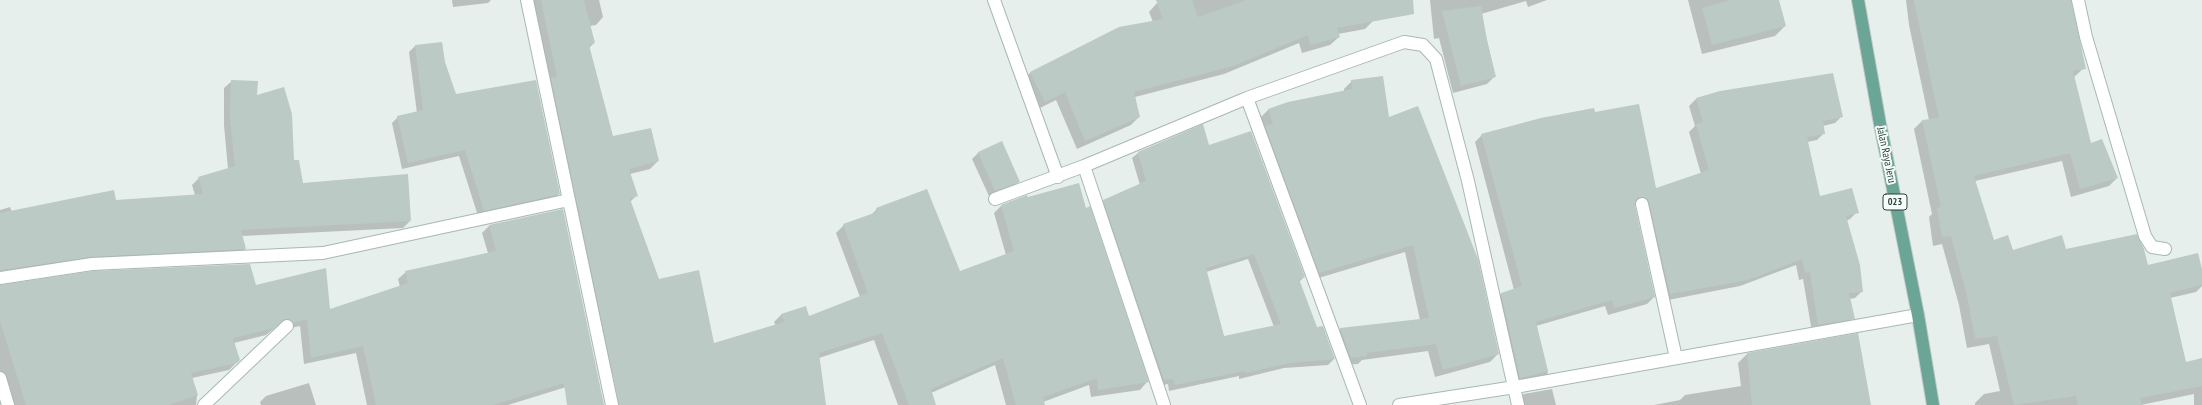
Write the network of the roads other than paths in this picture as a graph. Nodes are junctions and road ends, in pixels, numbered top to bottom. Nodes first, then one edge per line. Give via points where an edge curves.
1 (527, 0) edge
2 (994, 0) edge
3 (1858, 0) edge
4 (2078, 0) edge
5 (1247, 98) junction
6 (1084, 166) junction
7 (1058, 177) junction
8 (995, 199) dead end
9 (569, 200) junction
10 (1642, 204) dead end
11 (2165, 249) dead end
12 (0, 278) edge
13 (1918, 315) junction
14 (287, 326) dead end
15 (1676, 358) junction
16 (0, 378) edge
17 (1515, 387) junction
18 (8, 405) edge
19 (204, 405) edge
20 (612, 405) edge
21 (1164, 405) edge
22 (1360, 405) edge
23 (1399, 405) edge
24 (1518, 405) edge
25 (1933, 405) edge

1 - 9 street
2 - 7 street
3 - 13 main road, Jalan Raya Jeru / 023
4 - 11 street via 2086,37 2145,236 2152,247
5 - 6 street
5 - 17 street via 1404,42 1423,45 1432,54 1436,59 1468,182
5 - 22 street
6 - 7 street
6 - 21 street
7 - 8 street
9 - 12 street via 323,253 92,264
9 - 20 street
10 - 15 street
13 - 15 street
13 - 25 main road, Jalan Raya Jeru / 023
14 - 19 street
15 - 17 street
16 - 18 street
17 - 23 street
17 - 24 street

